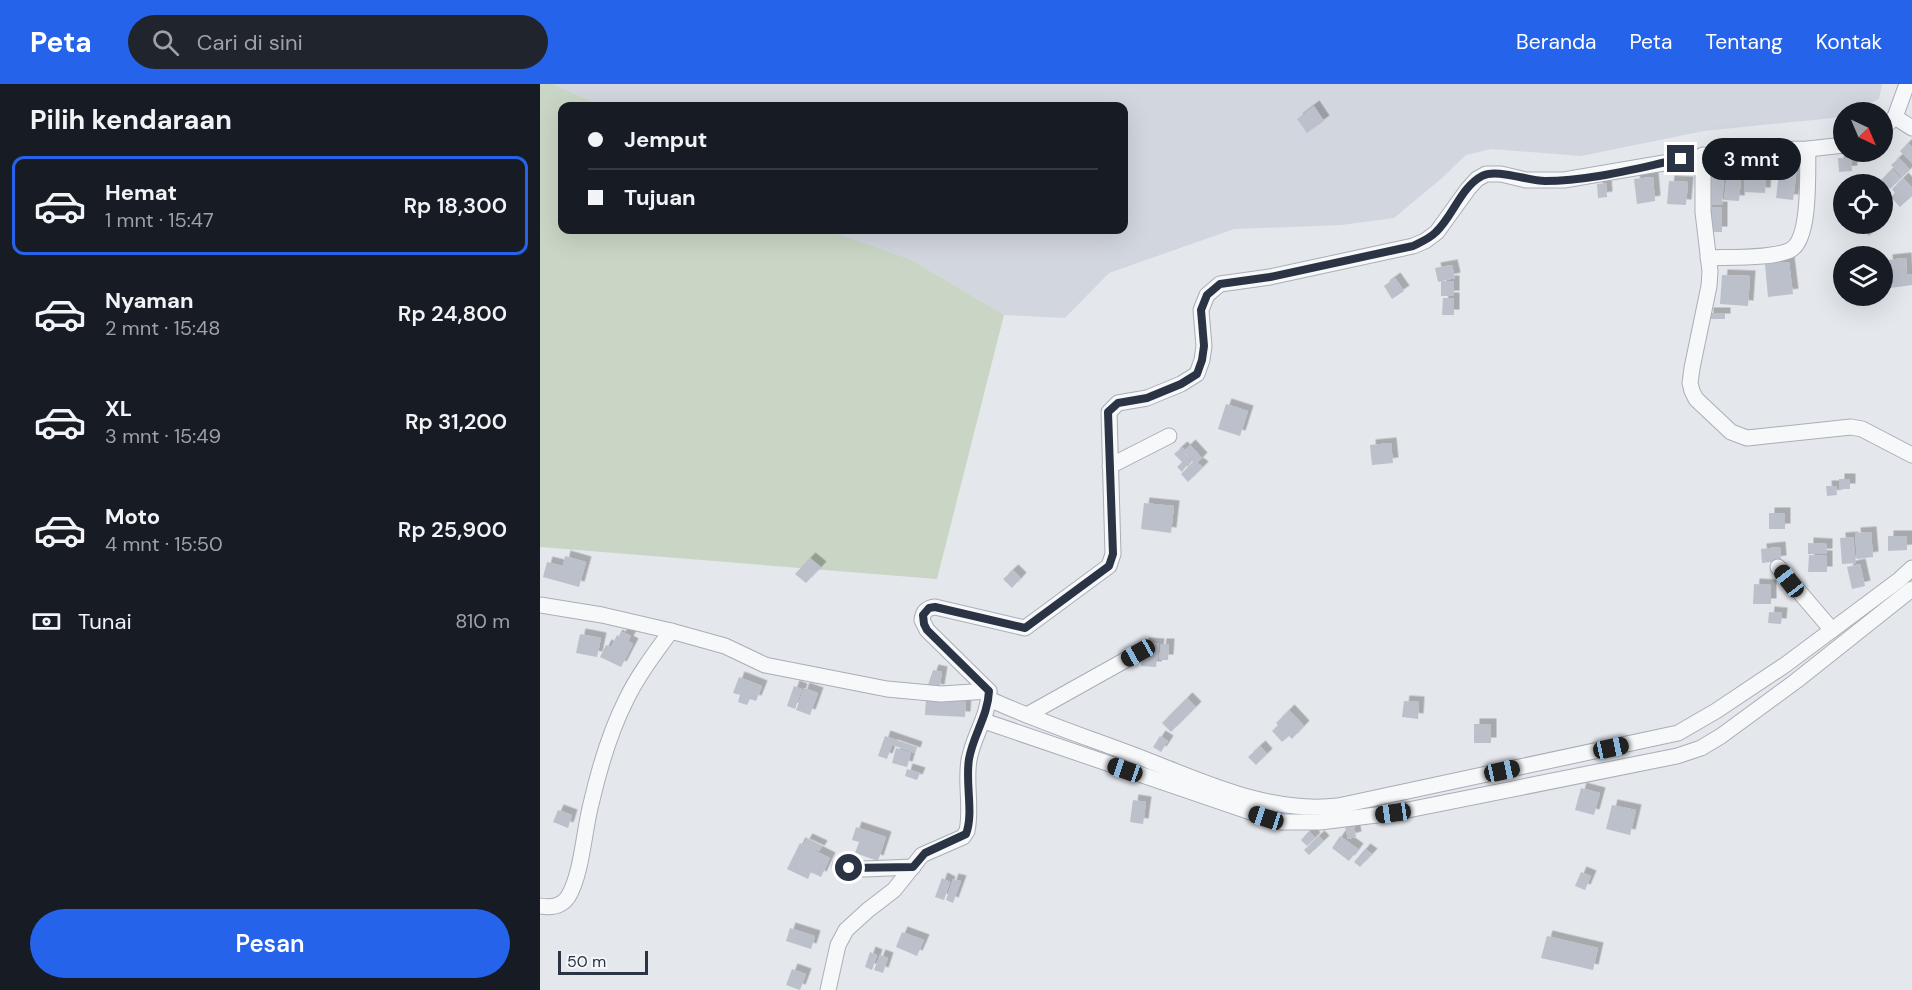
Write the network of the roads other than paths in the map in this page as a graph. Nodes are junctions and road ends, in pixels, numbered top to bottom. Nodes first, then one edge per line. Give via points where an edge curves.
1 (1907, 84) edge
2 (1895, 117) joint
3 (1912, 129) edge
4 (1833, 146) edge
5 (1808, 149) junction
6 (1702, 155) junction
7 (1708, 258) junction
8 (1169, 436) dead end
9 (1912, 455) edge
10 (1110, 466) junction
11 (1778, 567) dead end
12 (1912, 568) edge
13 (1912, 589) edge
14 (540, 605) edge
15 (1832, 630) junction
16 (671, 631) junction
17 (1138, 653) dead end
18 (1785, 665) junction
19 (1796, 681) junction
20 (989, 695) junction
21 (1028, 715) junction
22 (984, 721) junction
23 (840, 866) dead end
24 (913, 867) junction
25 (540, 906) edge
26 (828, 990) edge

1 - 2 street
2 - 3 street
4 - 5 street
5 - 6 street
5 - 7 street via 1804,223 1793,249 1777,255
6 - 7 street
6 - 10 street via 1564,180 1486,174 1468,189 1437,232 1413,246 1220,284 1207,295 1201,310 1204,346 1197,374 1161,393 1111,408
7 - 9 street via 1709,286 1690,382 1696,399 1731,432 1747,438 1851,427
8 - 10 street
10 - 20 street via 1113,554 1112,562 1104,570 1025,628 935,607 925,611 922,620 927,630
11 - 15 street
12 - 15 street
13 - 19 street
14 - 16 street
15 - 18 street
16 - 20 street via 725,646 765,664 887,689
16 - 25 street via 617,719 590,805 571,891 558,906
17 - 21 street
18 - 19 street
18 - 21 street via 1678,733 1319,808 1242,796
19 - 22 street via 1721,736 1677,756 1393,813 1302,823 1266,818
20 - 21 street
20 - 22 street
22 - 24 street via 969,758 966,834 925,853
23 - 24 street
24 - 26 street via 894,890 843,934

